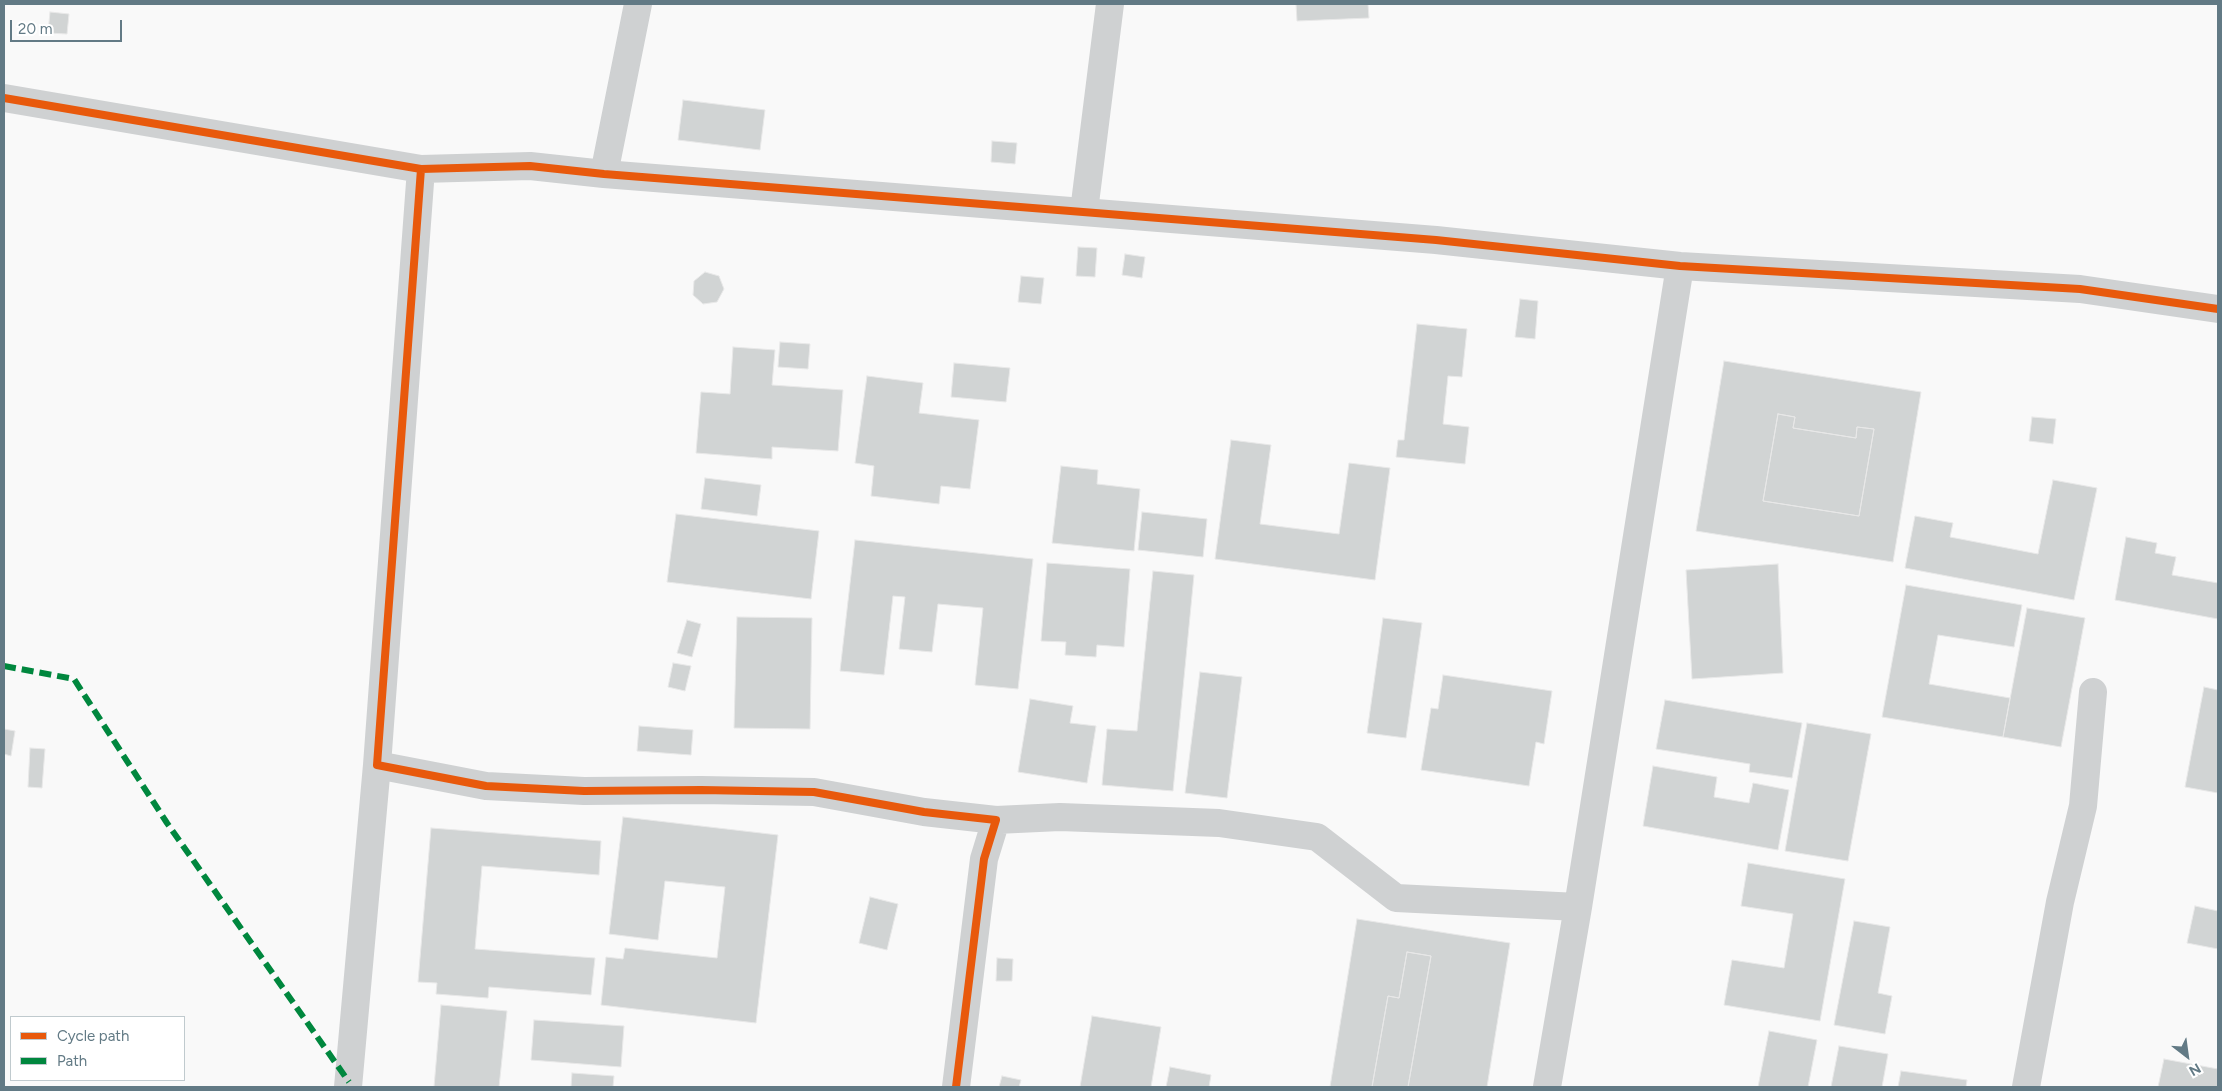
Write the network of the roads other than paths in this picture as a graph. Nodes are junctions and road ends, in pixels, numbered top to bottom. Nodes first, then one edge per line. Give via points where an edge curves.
1 (638, 4) edge
2 (1110, 4) edge
3 (4, 98) edge
4 (421, 169) junction
5 (604, 174) junction
6 (1084, 211) junction
7 (1680, 266) junction
8 (2218, 309) edge
9 (2093, 692) dead end
10 (377, 765) junction
11 (996, 820) junction
12 (1578, 908) junction
13 (348, 1087) edge
14 (956, 1087) edge
15 (1547, 1087) edge
16 (2026, 1087) edge

1 - 5 street
2 - 6 street
3 - 4 street
4 - 5 street via 530,166
4 - 10 street
5 - 6 street
6 - 7 street via 1436,240
7 - 8 street via 2080,289
7 - 12 street
9 - 16 street via 2083,806 2060,902
10 - 11 street via 486,786 584,791 814,792 924,812
10 - 13 street
11 - 12 street via 1060,817 1219,822 1317,837 1396,898
11 - 14 street via 984,860
12 - 15 street

